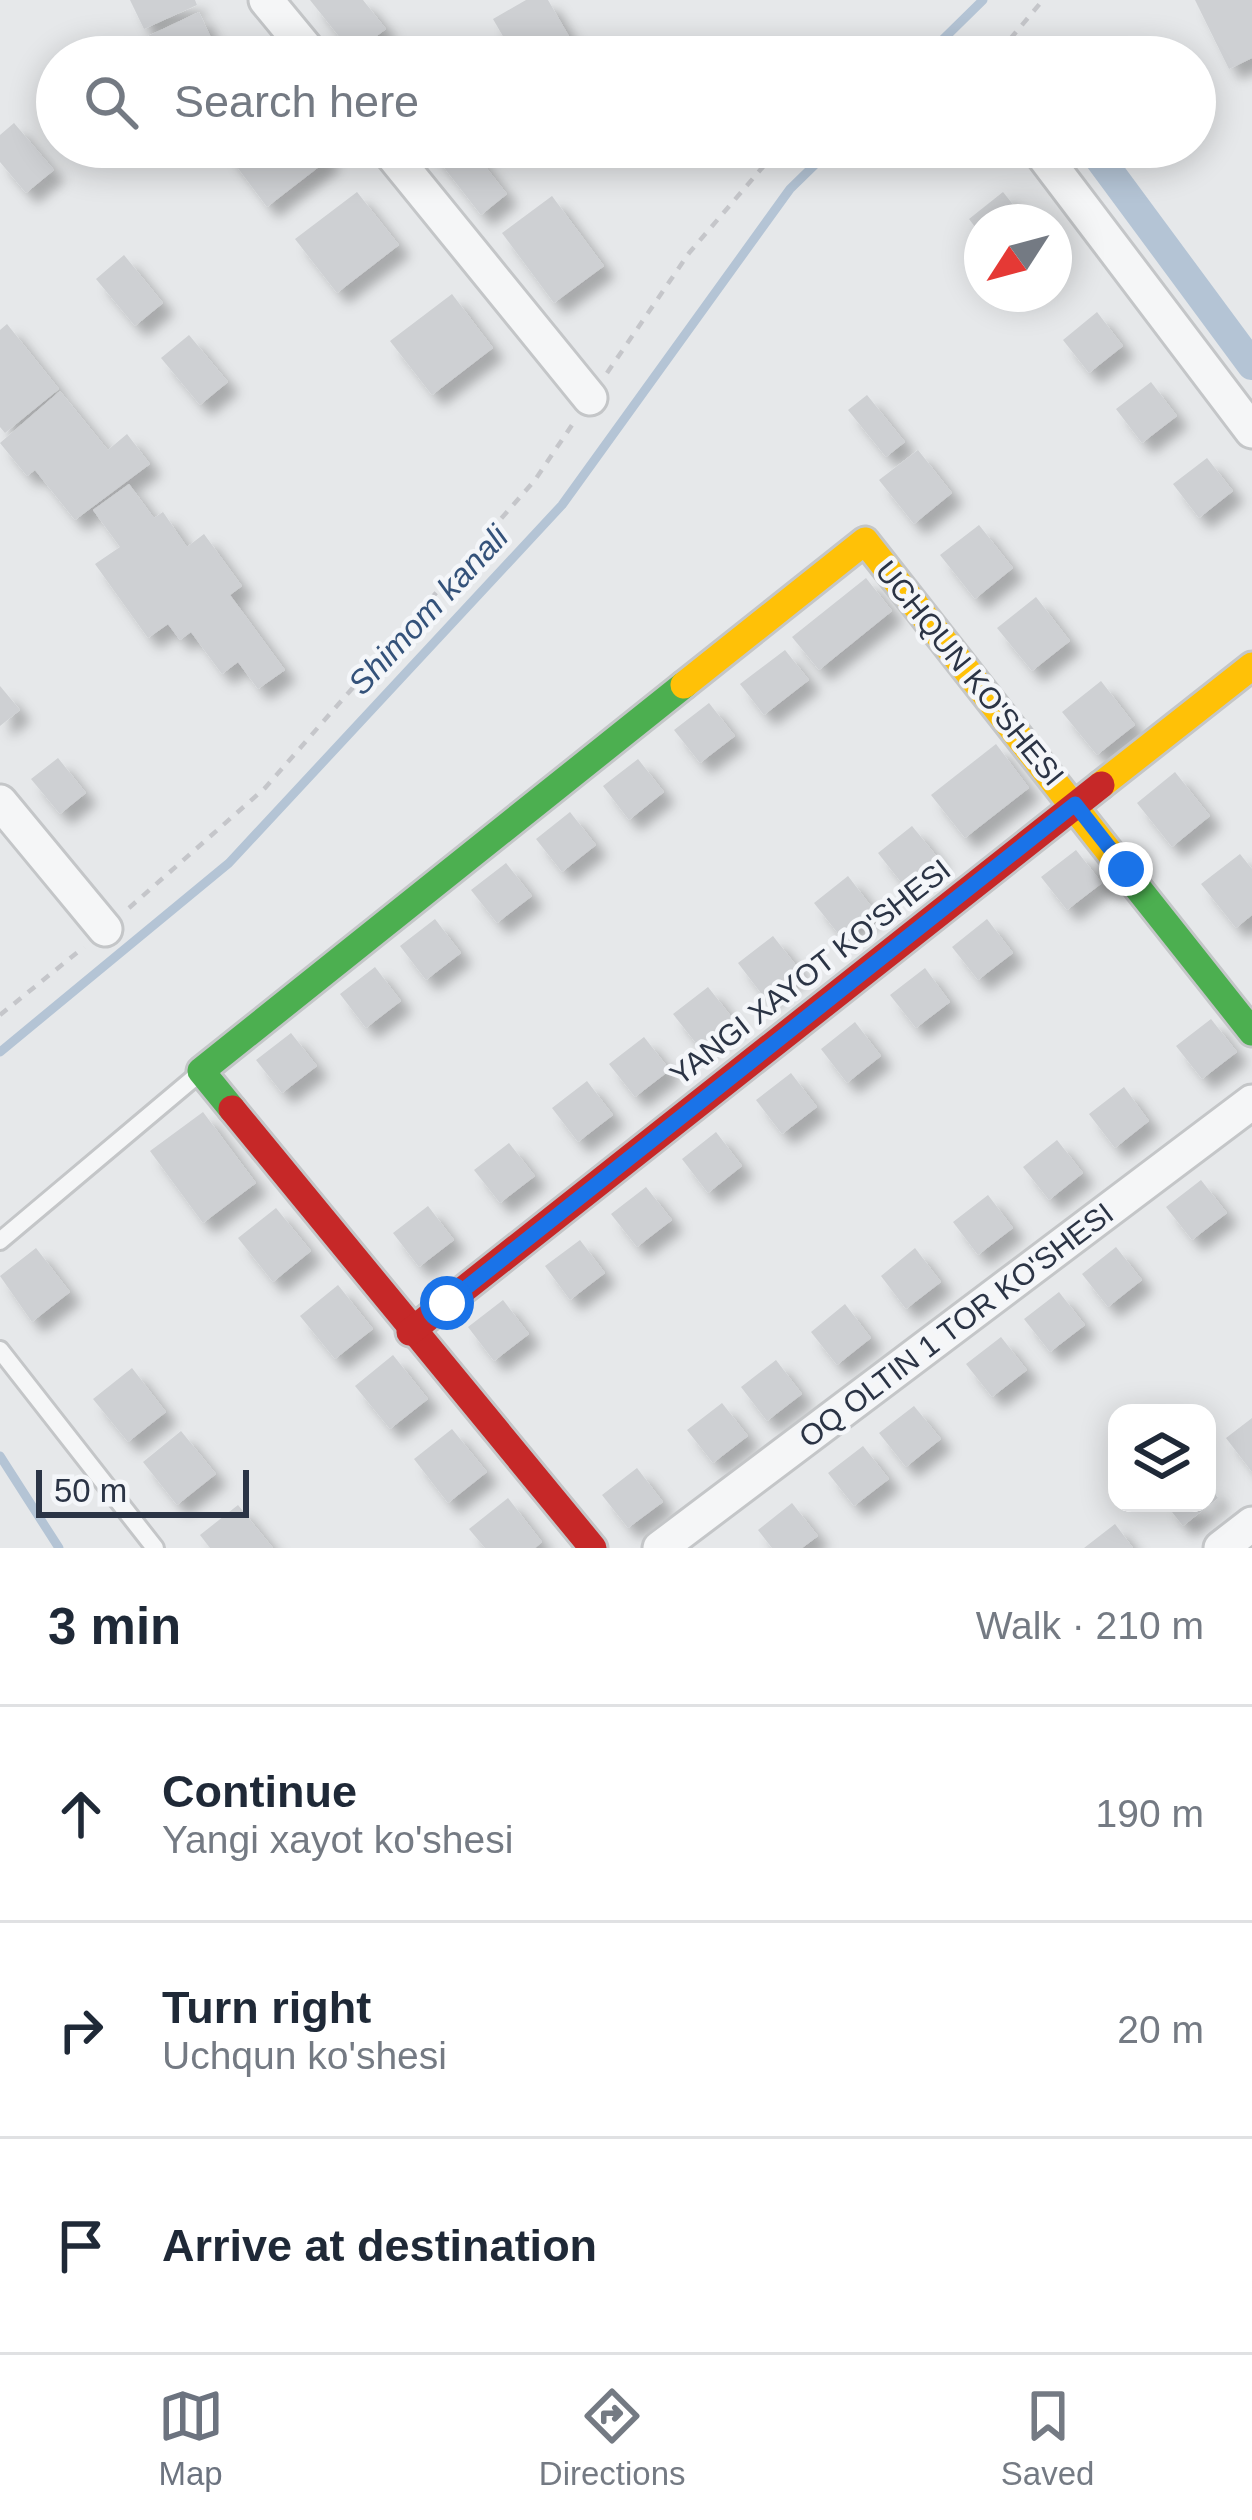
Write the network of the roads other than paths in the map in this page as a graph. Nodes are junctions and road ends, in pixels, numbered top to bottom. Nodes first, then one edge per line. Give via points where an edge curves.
1 (266, 0) edge
2 (296, 36) edge
3 (403, 168) edge
4 (1053, 168) edge
5 (590, 398) road end
6 (1252, 431) edge
7 (1252, 666) edge
8 (0, 802) edge
9 (1075, 804) junction
10 (105, 929) road end
11 (1252, 1032) edge
12 (201, 1071) junction
13 (1252, 1102) edge
14 (0, 1241) edge
15 (410, 1332) junction
16 (0, 1350) edge
17 (1252, 1524) edge
18 (155, 1548) edge
19 (593, 1548) edge
20 (660, 1548) edge
21 (1221, 1548) edge

1 - 2 street
3 - 5 street
4 - 6 street
7 - 9 street, YANGI XAYOT KO'SHESI
8 - 10 street
9 - 11 street, UCHQUN KO'SHESI
9 - 12 street, UCHQUN KO'SHESI via 865,541
9 - 15 street, YANGI XAYOT KO'SHESI
12 - 14 lane
12 - 15 street
13 - 20 street, OQ OLTIN 1 TOR KO'SHESI
15 - 19 street
16 - 18 lane
17 - 21 street

